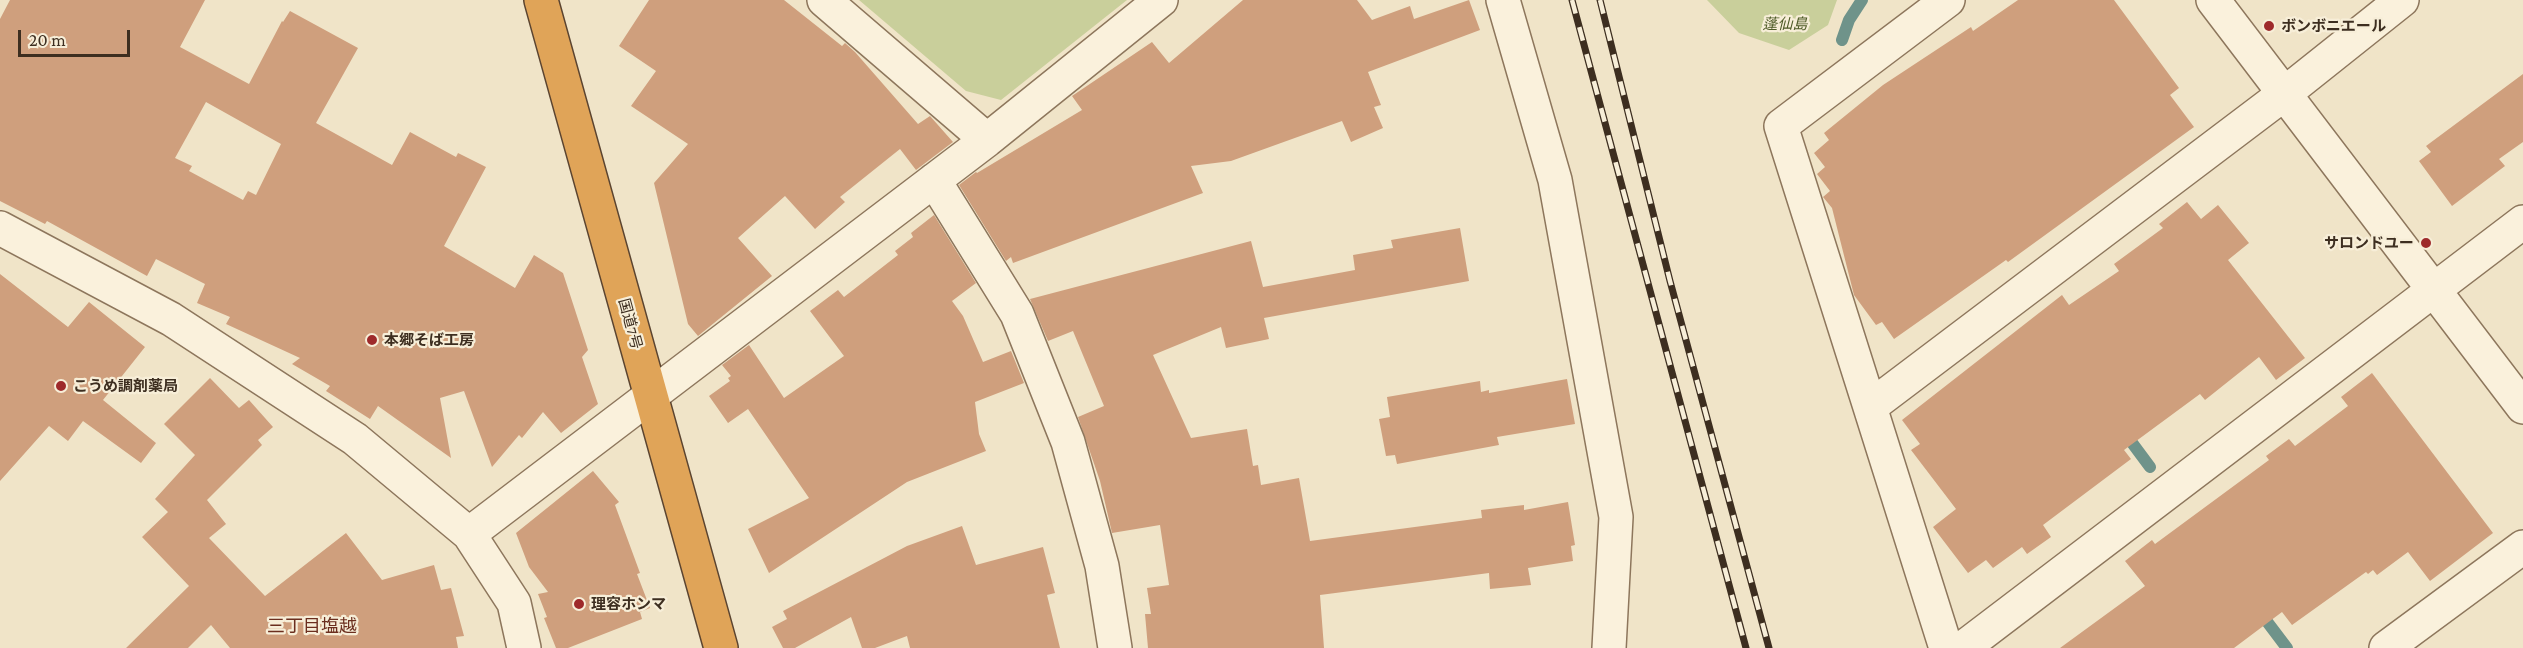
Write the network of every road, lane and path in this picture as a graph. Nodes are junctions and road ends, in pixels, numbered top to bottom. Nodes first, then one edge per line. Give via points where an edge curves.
1 (541, 0) edge
2 (824, 0) edge
3 (1161, 0) edge
4 (1503, 0) edge
5 (1948, 0) edge
6 (2213, 0) edge
7 (2403, 0) edge
8 (2284, 94) junction
9 (987, 140) junction
10 (934, 180) junction
11 (2523, 222) edge
12 (0, 228) edge
13 (2435, 290) junction
14 (650, 395) junction
15 (1870, 406) junction
16 (2523, 407) edge
17 (469, 534) junction
18 (2523, 547) edge
19 (524, 648) edge
20 (721, 648) edge
21 (1115, 648) edge
22 (1609, 648) edge
23 (1946, 648) edge
24 (1963, 648) edge
25 (2386, 648) edge

1 - 14 highway, 国道7号
2 - 9 street
3 - 9 street
4 - 22 street via 1555,180 1616,517
5 - 15 street via 1781,126
6 - 8 street
7 - 8 street
8 - 13 street
8 - 15 street
9 - 10 street
10 - 14 street
10 - 21 street via 1017,314 1068,442 1102,566
11 - 13 street
12 - 17 street via 171,319 355,438
13 - 16 street
13 - 24 street
14 - 17 street
14 - 20 highway, 国道7号
15 - 23 street
17 - 19 street via 514,603
18 - 25 street

